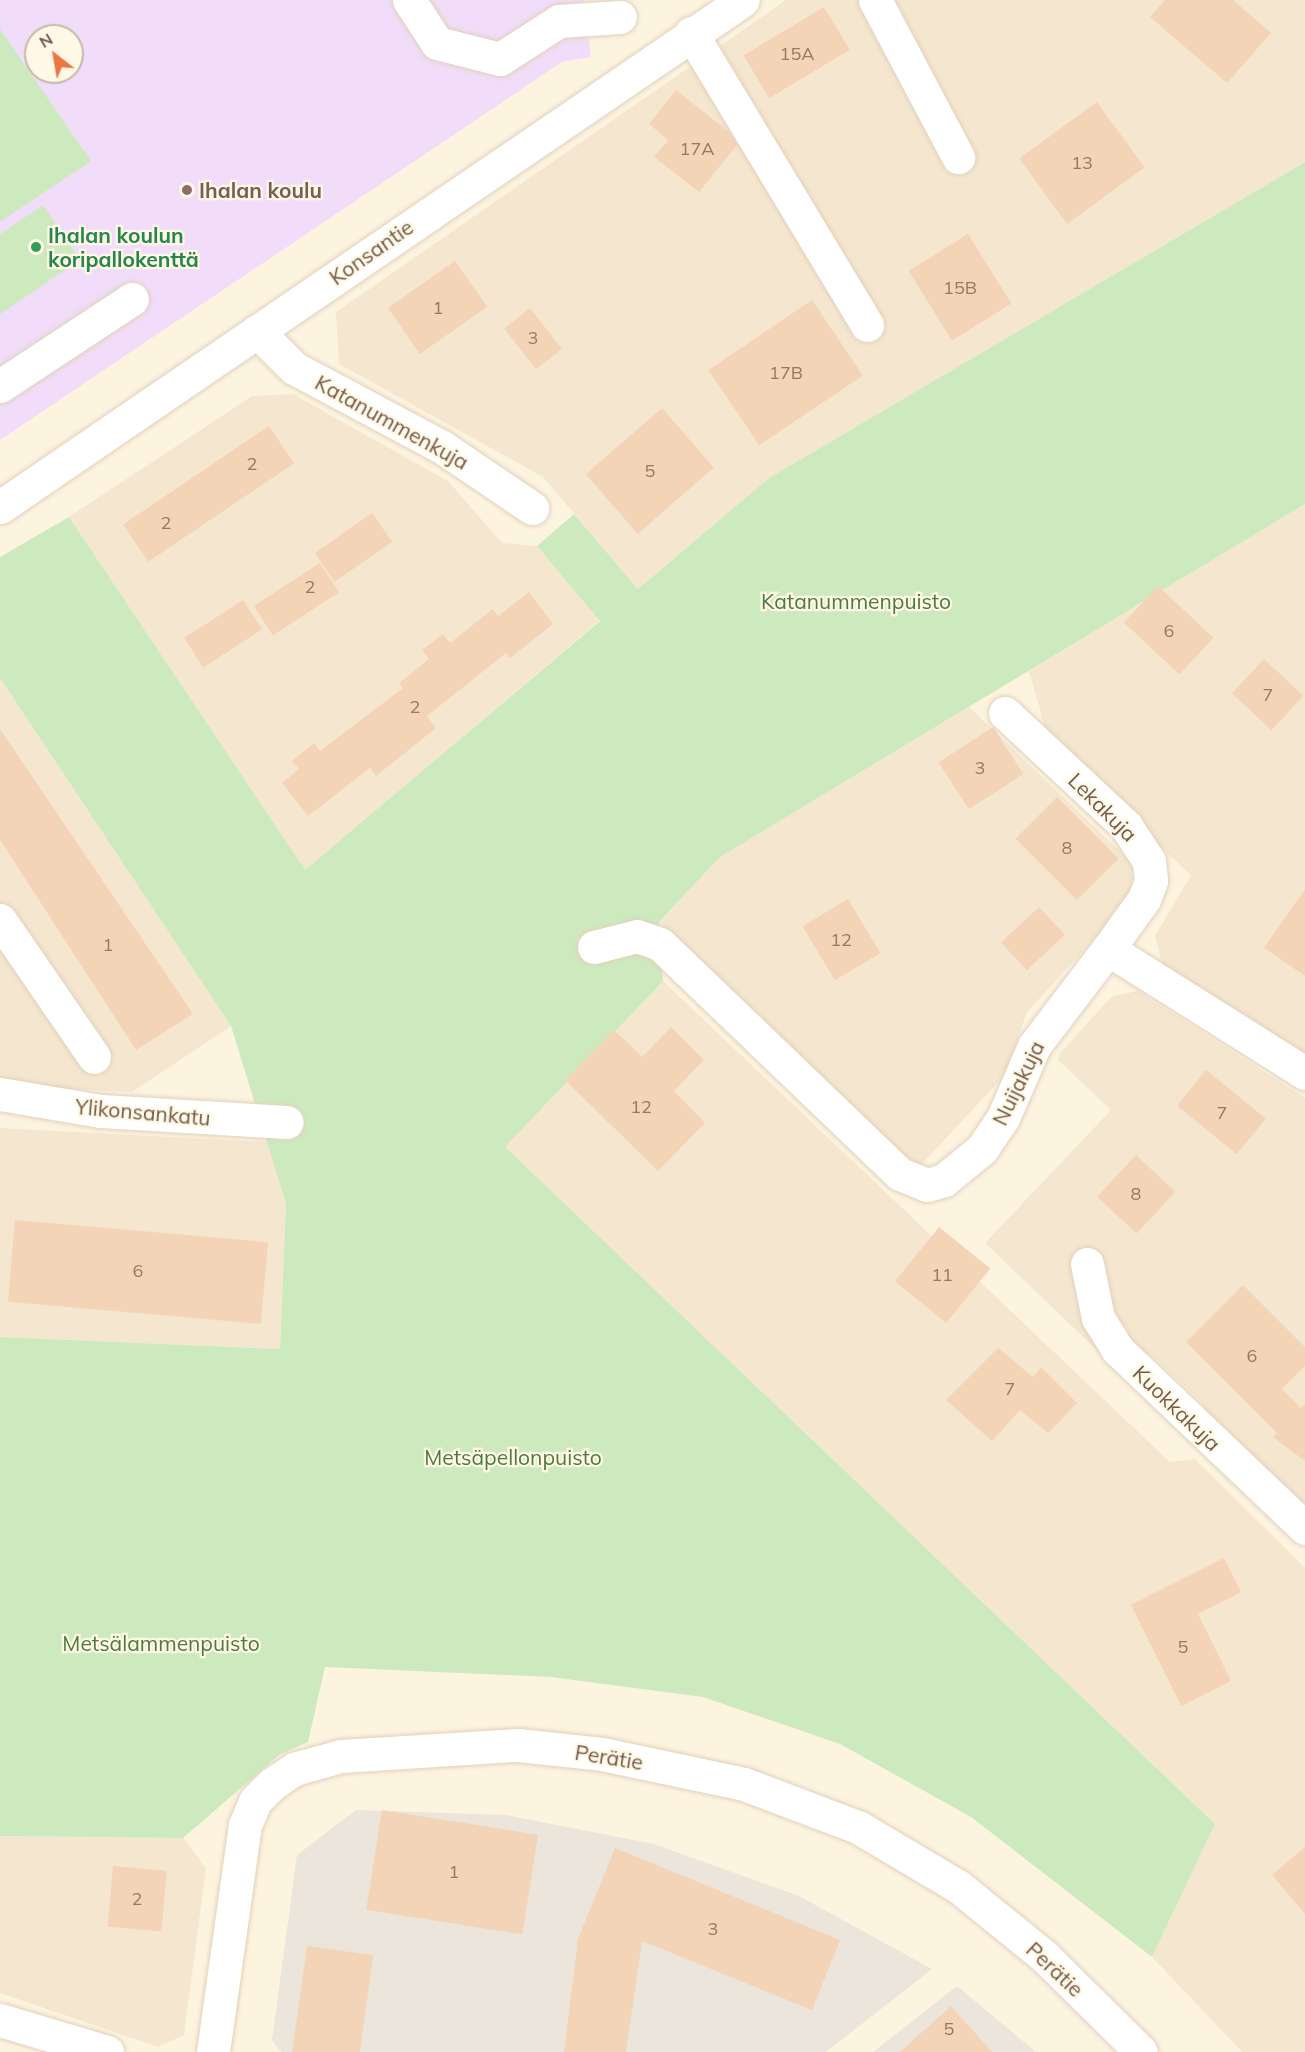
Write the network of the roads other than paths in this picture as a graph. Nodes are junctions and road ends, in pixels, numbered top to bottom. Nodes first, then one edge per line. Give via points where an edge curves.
1 (409, 0) edge
2 (743, 0) edge
3 (875, 0) edge
4 (617, 9) edge
5 (691, 33) junction
6 (634, 69) junction
7 (958, 157) dead end
8 (132, 299) dead end
9 (867, 325) dead end
10 (257, 331) junction
11 (0, 386) edge
12 (1, 505) edge
13 (532, 508) dead end
14 (1005, 713) dead end
15 (0, 920) edge
16 (594, 947) dead end
17 (1108, 949) junction
18 (94, 1057) dead end
19 (1305, 1073) edge
20 (0, 1094) edge
21 (287, 1122) dead end
22 (1087, 1264) dead end
23 (1305, 1528) edge
24 (0, 2020) edge
25 (107, 2052) edge
26 (213, 2052) edge
27 (1141, 2052) edge

1 - 4 street via 437,43 500,59 559,21
2 - 5 street, Konsantie
3 - 7 street
4 - 6 street
5 - 6 street, Konsantie
5 - 9 street
6 - 10 street, Konsantie
8 - 11 street
10 - 12 street, Konsantie
10 - 13 street, Katanummenkuja via 294,368 442,447
14 - 17 street, Lekakuja via 1126,826 1149,861 1151,881 1144,899
15 - 18 street
16 - 17 street, Nuijakuja via 637,936 660,944 900,1174 927,1185 944,1180 982,1149 1003,1118 1034,1046
17 - 19 street
20 - 21 street, Ylikonsankatu via 101,1111
22 - 23 street, Kuokkakuja via 1098,1318 1118,1350
24 - 25 street
26 - 27 street, Perätie via 244,1824 255,1801 294,1769 341,1756 518,1745 602,1754 744,1784 858,1827 959,1887 1044,1956

